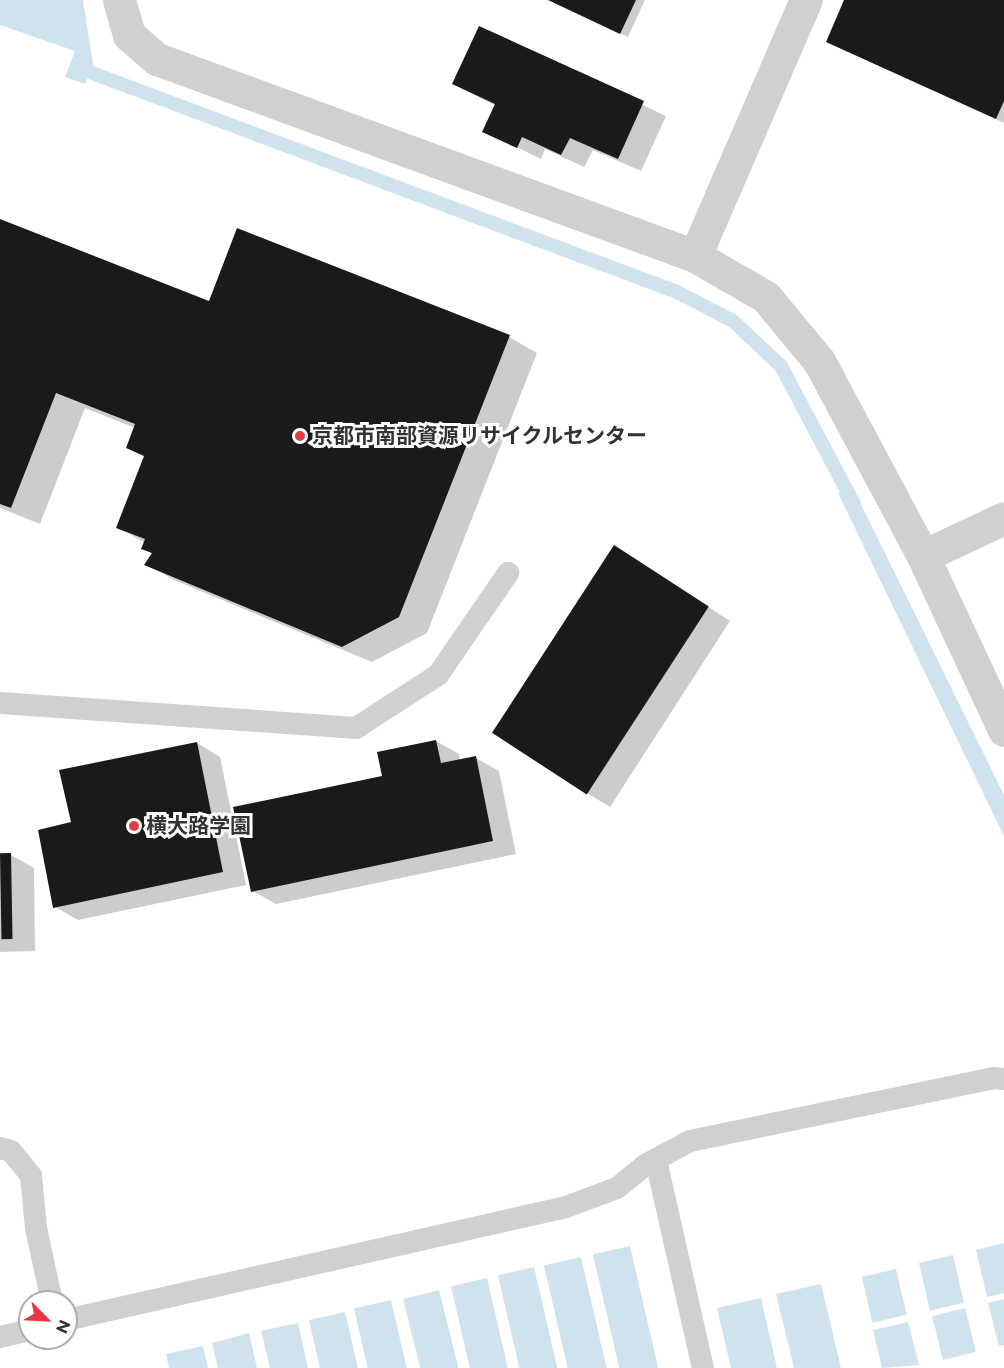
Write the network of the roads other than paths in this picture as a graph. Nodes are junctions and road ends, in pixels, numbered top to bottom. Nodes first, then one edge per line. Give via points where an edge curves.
1 (119, 0) edge
2 (806, 0) edge
3 (695, 256) junction
4 (1004, 518) edge
5 (923, 556) junction
6 (508, 573) dead end
7 (0, 703) edge
8 (1004, 730) edge
9 (1004, 1079) edge
10 (0, 1148) edge
11 (656, 1160) junction
12 (49, 1290) edge
13 (78, 1317) edge
14 (18, 1332) edge
15 (0, 1337) edge
16 (703, 1368) edge

1 - 3 street via 129,35 157,60
2 - 3 street
3 - 5 street via 766,297 819,361
4 - 5 street
5 - 8 street
6 - 7 lane via 438,675 357,728
9 - 11 lane via 690,1141
10 - 12 lane via 11,1151 31,1176 36,1228
11 - 13 lane via 617,1188 566,1207
11 - 16 lane
14 - 15 lane

